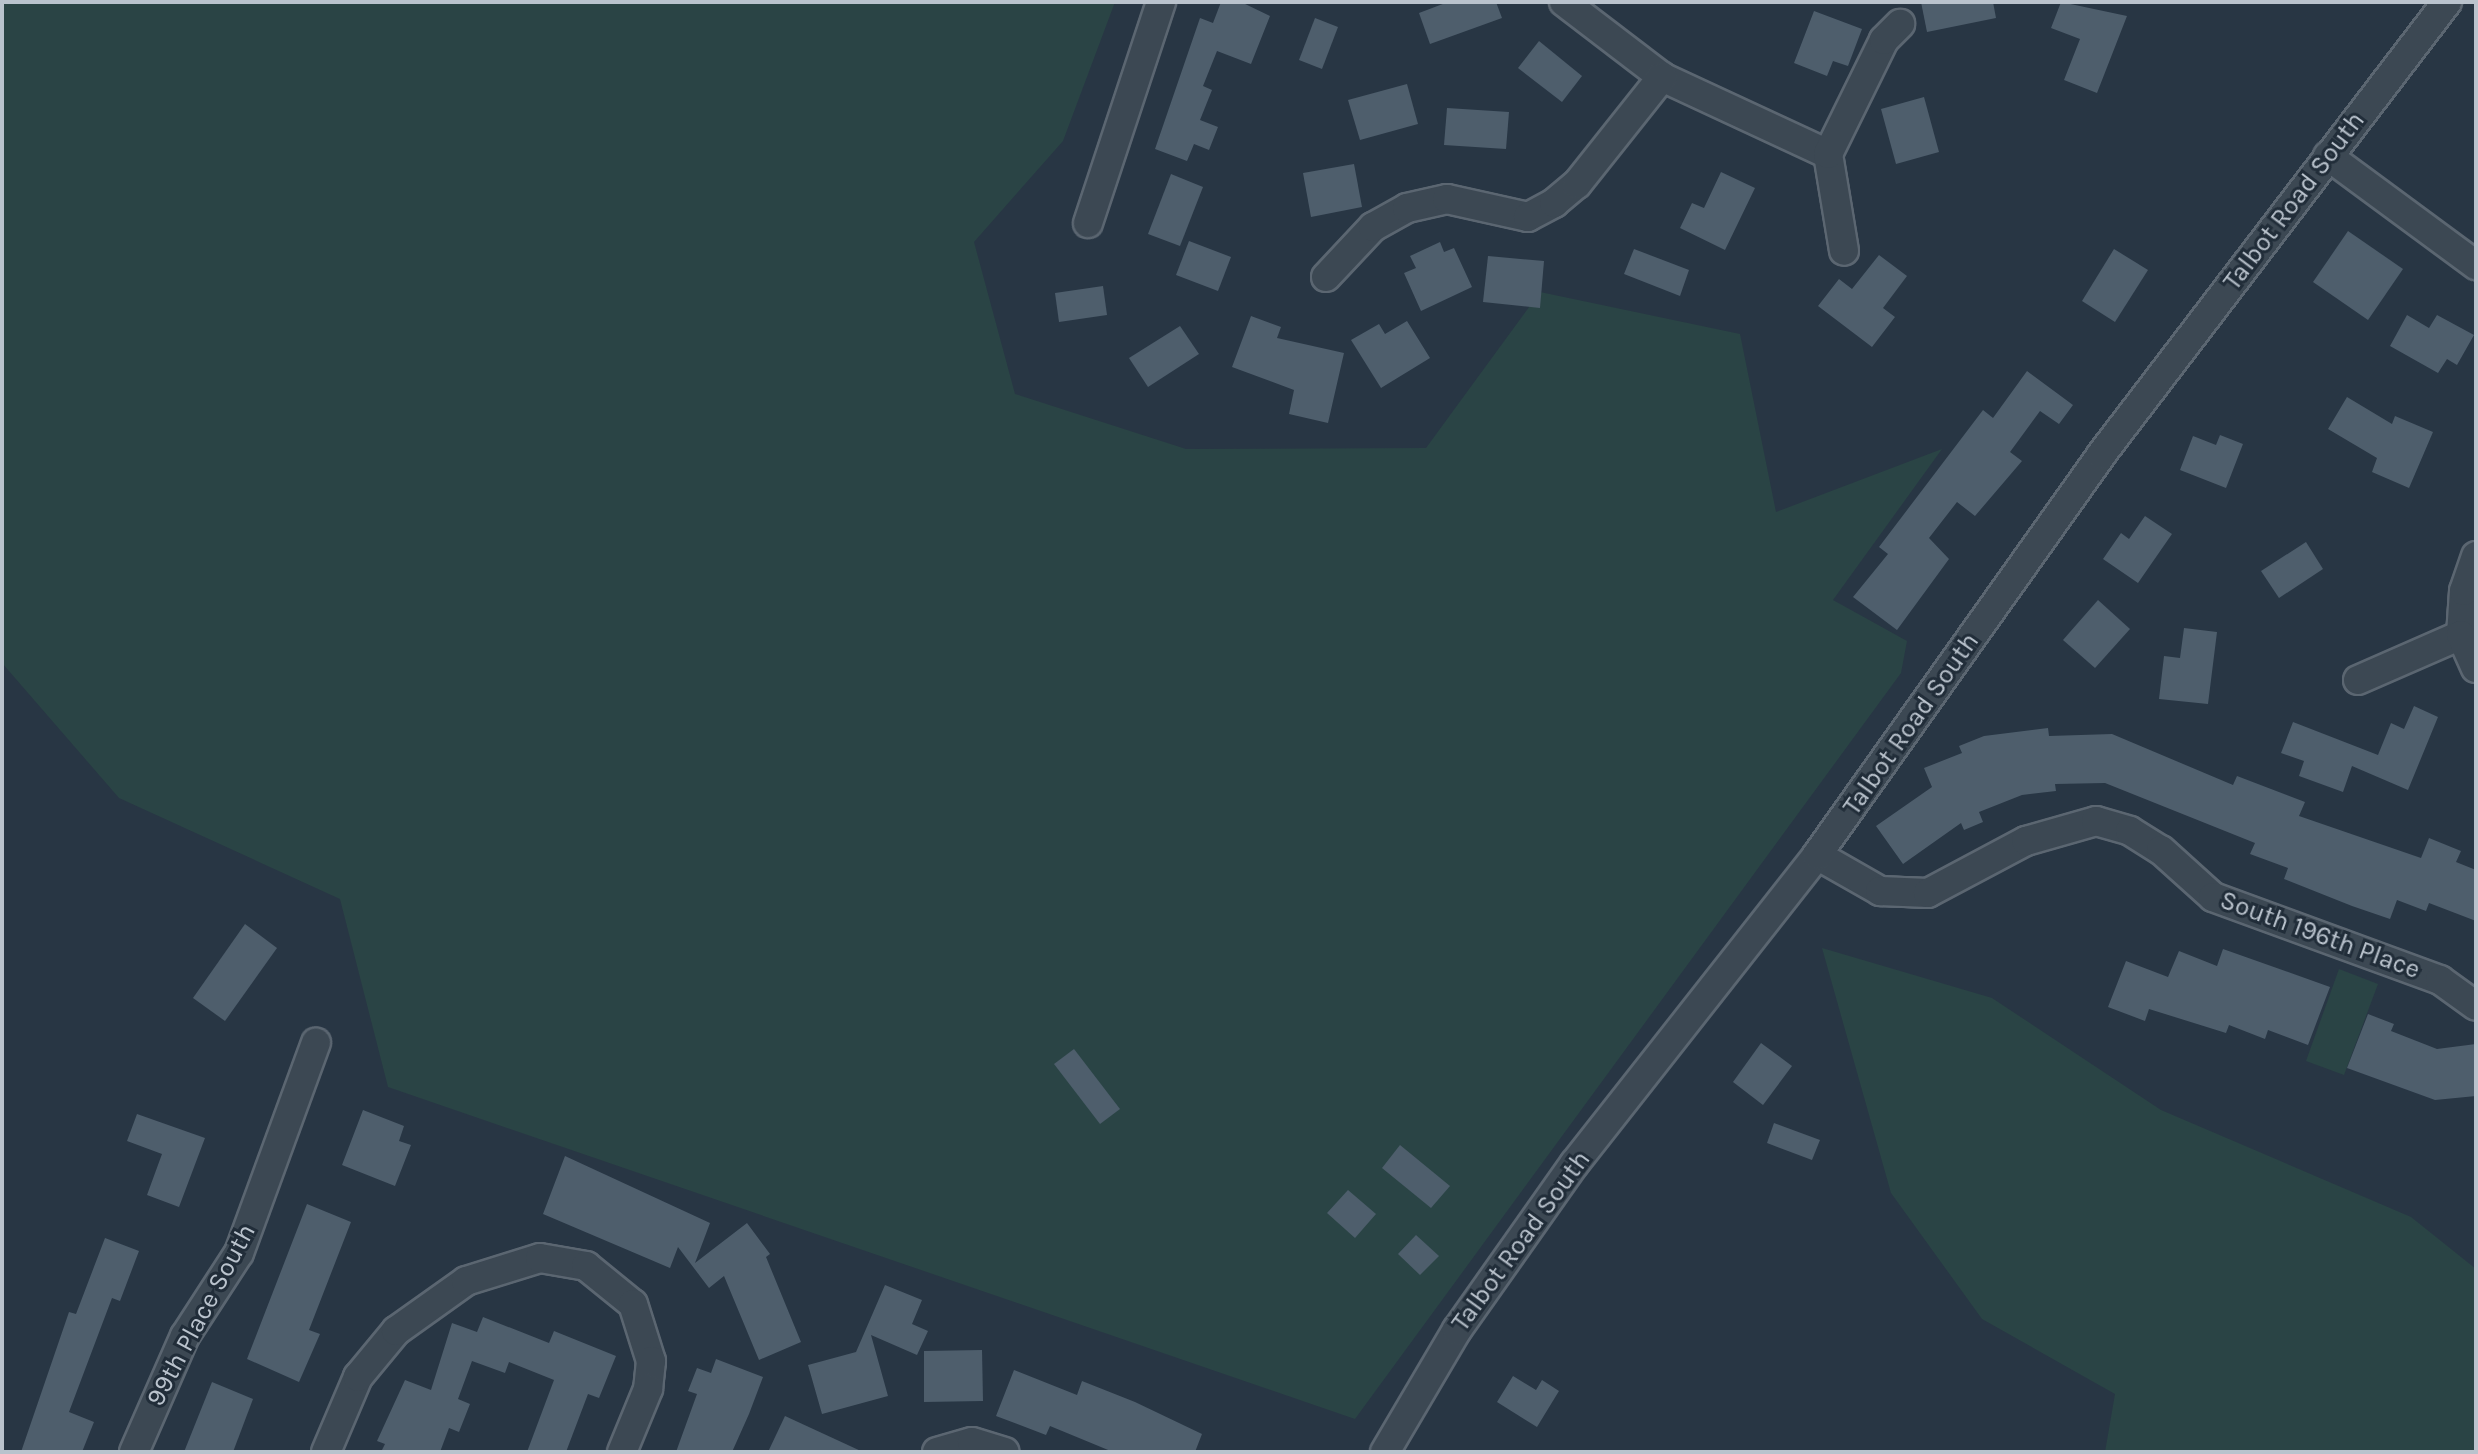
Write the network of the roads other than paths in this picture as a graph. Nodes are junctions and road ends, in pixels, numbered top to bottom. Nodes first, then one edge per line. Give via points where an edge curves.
1 (1161, 2) edge
2 (1564, 2) edge
3 (2447, 2) edge
4 (1900, 24) dead end
5 (1662, 77) junction
6 (1828, 154) junction
7 (2328, 156) junction
8 (1088, 223) dead end
9 (1844, 251) dead end
10 (2476, 265) edge
11 (1326, 277) dead end
12 (2476, 556) edge
13 (2461, 635) junction
14 (2476, 668) edge
15 (2358, 680) dead end
16 (1817, 855) junction
17 (2476, 1006) edge
18 (316, 1043) dead end
19 (134, 1452) edge
20 (326, 1452) edge
21 (622, 1452) edge
22 (937, 1452) edge
23 (1004, 1452) edge
24 (1385, 1452) edge

1 - 8 street
2 - 5 street
3 - 7 street, Talbot Road South
4 - 6 street via 1884,40
5 - 6 street
5 - 11 street via 1577,184 1554,203 1528,217 1500,216 1447,199 1407,208 1373,227
6 - 9 street
7 - 10 street
7 - 16 street, Talbot Road South via 2101,455
12 - 13 street via 2464,591
13 - 14 street
13 - 15 street
16 - 17 street, South 196th Place via 1880,891 1928,893 2026,841 2096,821 2130,831 2161,850 2213,897 2440,980
16 - 24 street, Talbot Road South via 1575,1163 1457,1330
18 - 19 street, 99th Place South via 239,1253 185,1336
20 - 21 street via 358,1377 396,1331 466,1281 540,1258 586,1266 633,1304 651,1361 648,1389
22 - 23 street via 972,1442

